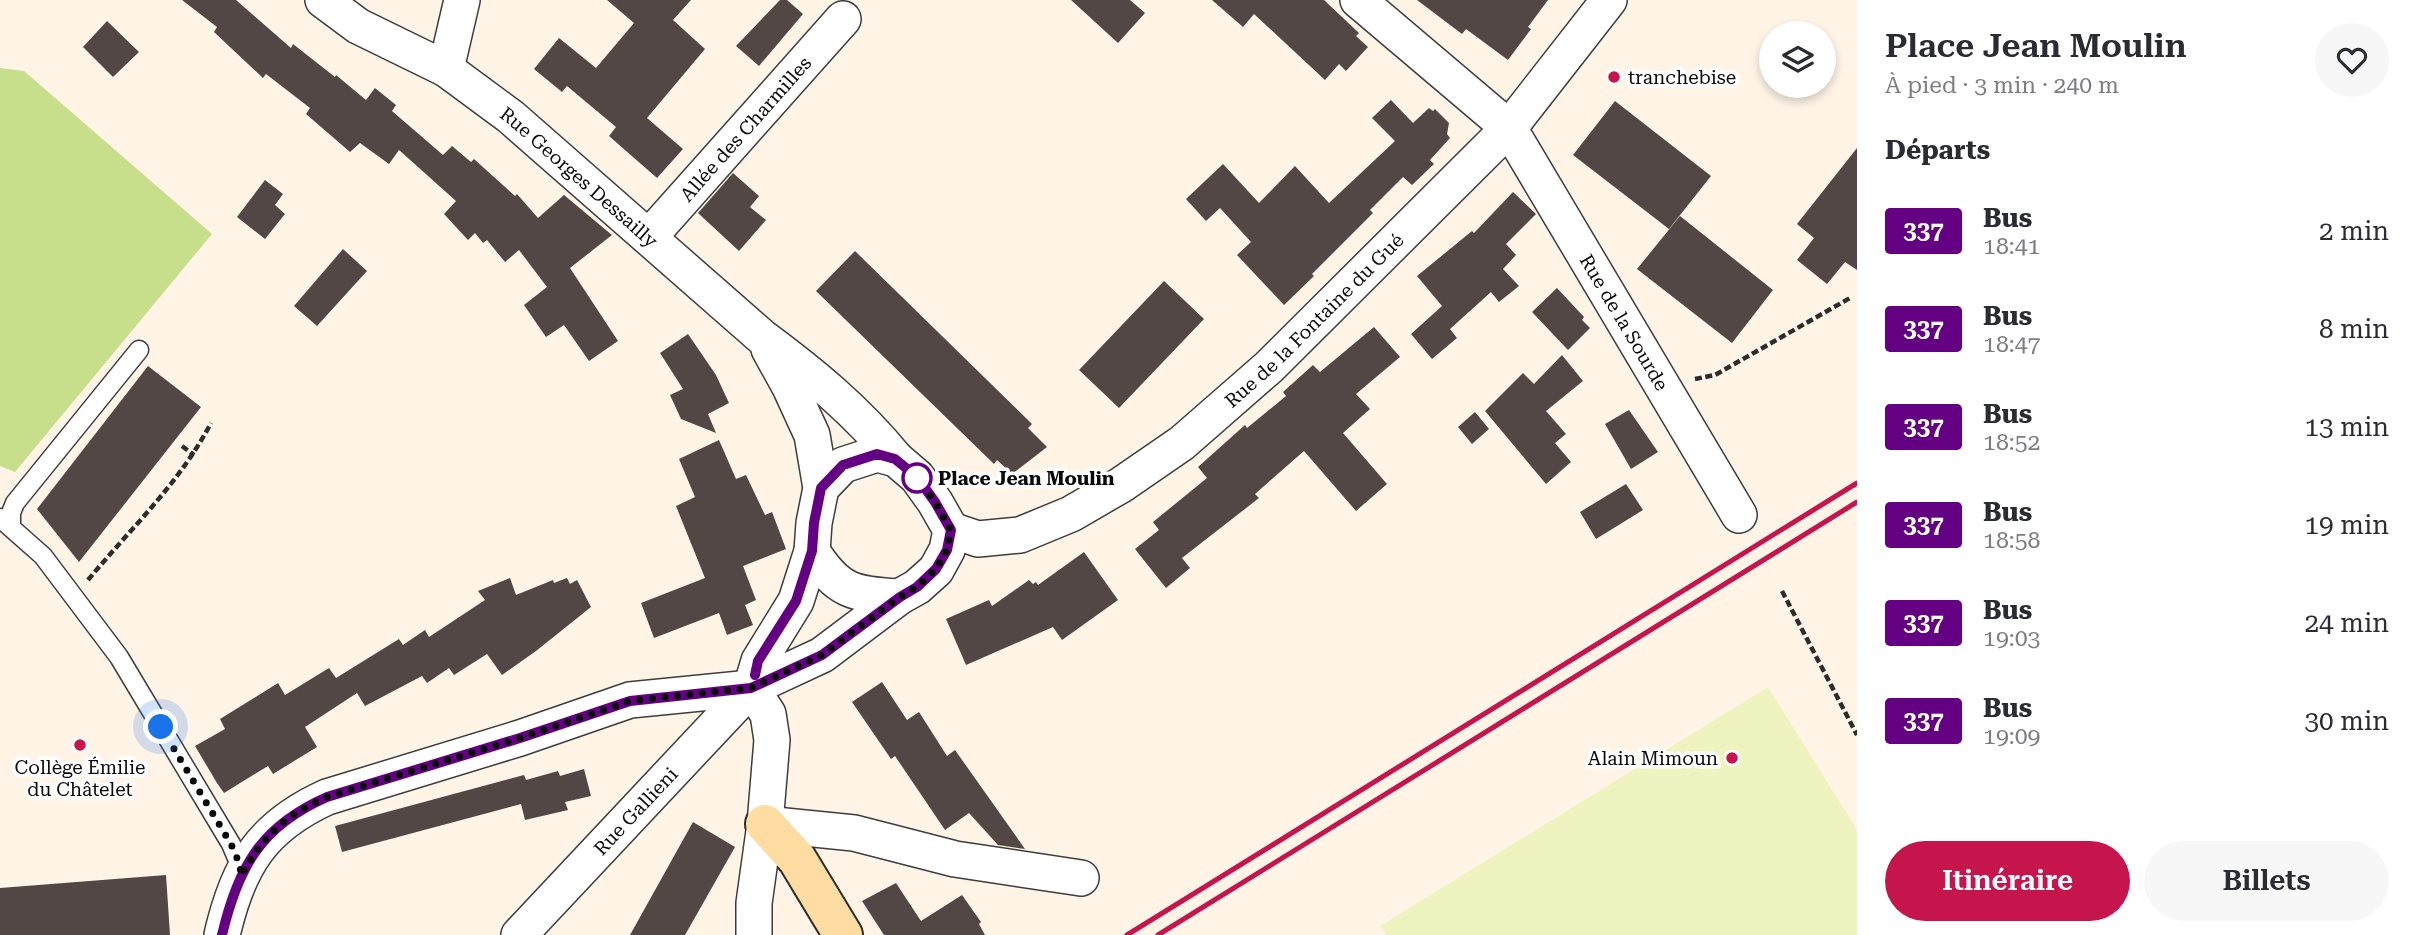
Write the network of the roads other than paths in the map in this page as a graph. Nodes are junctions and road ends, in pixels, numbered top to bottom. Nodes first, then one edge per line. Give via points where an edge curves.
1 (323, 0) edge
2 (462, 0) edge
3 (1358, 0) edge
4 (1609, 0) edge
5 (843, 19) dead end
6 (446, 69) junction
7 (1509, 128) junction
8 (649, 237) junction
9 (762, 337) junction
10 (139, 350) dead end
11 (895, 459) junction
12 (821, 488) junction
13 (1739, 515) dead end
14 (5, 522) edge
15 (951, 530) junction
16 (812, 551) junction
17 (900, 597) junction
18 (751, 688) junction
19 (765, 824) junction
20 (241, 876) junction
21 (1081, 878) dead end
22 (222, 935) edge
23 (519, 935) edge
24 (754, 935) edge
25 (843, 935) edge

1 - 6 street, Rue Georges Dessailly via 358,26
2 - 6 street
3 - 7 street, Rue de la Sourde
4 - 7 street, Rue de la Fontaine du Gué
5 - 8 street, Allée des Charmilles
6 - 8 street, Rue Georges Dessailly via 511,117
7 - 13 street, Rue de la Sourde
7 - 15 street, Rue de la Fontaine du Gué via 1269,367 1182,443 1071,514 1020,535 978,539
8 - 9 street, Rue Georges Dessailly
9 - 11 street, Rue Georges Dessailly via 850,407
9 - 12 street, Rue Georges Dessailly via 811,435
10 - 14 lane via 15,503
11 - 12 street via 877,454 843,465
11 - 15 street via 917,477
12 - 16 street
14 - 20 lane via 43,556 119,657 217,821
15 - 17 street via 936,569
16 - 17 street via 844,587 863,594
16 - 18 street, Rue Gallieni via 796,601 758,661
17 - 18 street, Rue Gallieni via 822,655
18 - 19 street via 768,714 772,740
18 - 20 street via 630,701 327,797 302,808 272,831
18 - 23 street, Rue Gallieni
19 - 21 street via 854,833 955,859
19 - 24 street
19 - 25 main road via 797,859
20 - 22 street

